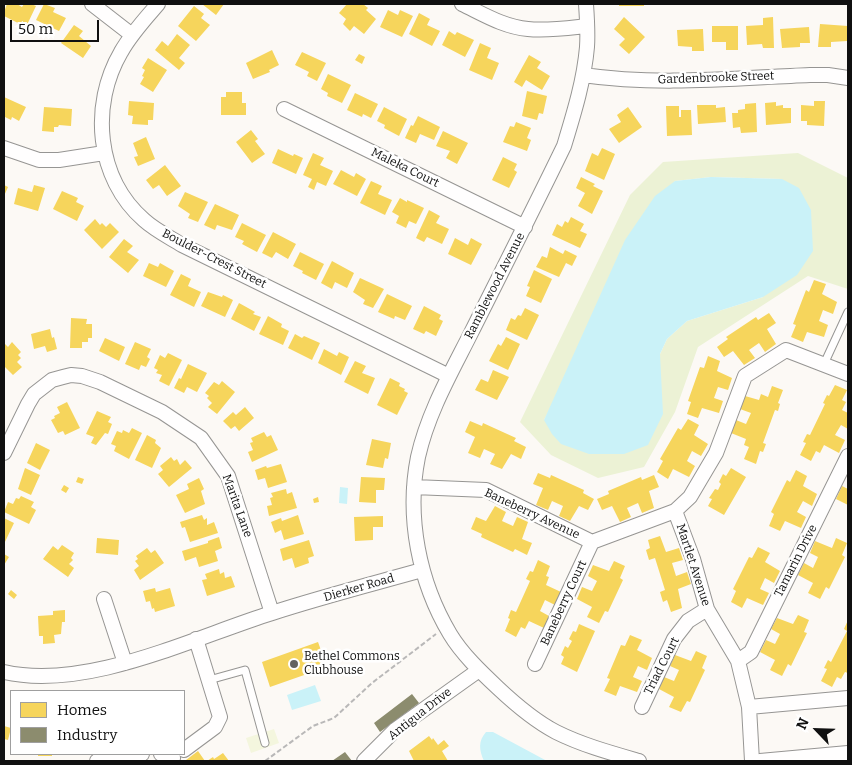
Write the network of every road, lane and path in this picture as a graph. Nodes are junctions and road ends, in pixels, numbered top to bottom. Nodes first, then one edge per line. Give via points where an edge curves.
1 (92, 4) edge
2 (158, 4) edge
3 (462, 4) edge
4 (586, 4) edge
5 (587, 26) junction
6 (132, 35) junction
7 (583, 75) junction
8 (848, 78) edge
9 (284, 109) dead end
10 (4, 148) edge
11 (104, 153) junction
12 (525, 227) junction
13 (848, 312) edge
14 (824, 364) junction
15 (848, 374) edge
16 (449, 376) junction
17 (4, 453) edge
18 (848, 456) edge
19 (414, 487) junction
20 (675, 511) junction
21 (592, 542) junction
22 (422, 570) junction
23 (104, 599) dead end
24 (707, 609) junction
25 (272, 613) junction
26 (446, 626) junction
27 (196, 639) junction
28 (738, 661) junction
29 (125, 663) junction
30 (535, 664) dead end
31 (479, 670) junction
32 (4, 672) edge
33 (209, 680) junction
34 (848, 698) edge
35 (642, 707) dead end
36 (748, 707) junction
37 (266, 743) dead end
38 (185, 747) edge
39 (848, 753) edge
40 (136, 755) edge
41 (370, 760) edge
42 (97, 761) edge
43 (266, 761) edge
44 (639, 761) edge
45 (752, 761) edge
46 (760, 761) edge

1 - 6 street
2 - 6 street, Boulder-Crest Street
3 - 5 street via 495,20 527,29
4 - 5 street, Ramblewood Avenue
5 - 7 street, Ramblewood Avenue
6 - 11 street, Boulder-Crest Street via 120,54 104,98 101,122
7 - 8 street, Gardenbrooke Street via 667,81 810,75
7 - 12 street, Ramblewood Avenue via 564,146
9 - 12 street, Maleka Court
10 - 11 street via 39,160
11 - 16 street, Boulder-Crest Street via 111,172 132,207 165,235
12 - 16 street, Ramblewood Avenue
13 - 14 lane
14 - 15 street, Baneberry Avenue
14 - 20 street, Baneberry Avenue via 786,350 745,376 716,453 690,497
16 - 19 street, Ramblewood Avenue via 421,448
17 - 25 street, Marita Lane via 34,394 52,380 63,377 82,376 100,382 162,412 202,438 228,476
18 - 28 street, Tamarin Drive via 750,652
19 - 21 street, Baneberry Avenue via 486,490
19 - 22 street, Ramblewood Avenue via 415,527
20 - 21 street, Baneberry Avenue
20 - 24 street, Martlet Avenue
21 - 30 street, Baneberry Court
22 - 25 street, Dierker Road
22 - 26 street
23 - 29 street
24 - 28 street, Martlet Avenue
24 - 35 street, Triad Court via 688,621 674,639
25 - 27 street, Dierker Road
26 - 31 street
26 - 43 path via 372,682 334,718 313,726
27 - 29 street, Dierker Road
27 - 33 street
28 - 36 street, Martlet Avenue
29 - 32 street, Dierker Road via 70,675 38,677
31 - 41 street, Antigua Drive via 395,730
31 - 44 street via 517,706 555,731 600,750
33 - 37 lane via 245,670
33 - 38 street via 220,716 215,727
34 - 36 street
36 - 45 street, Martlet Avenue
39 - 46 street
40 - 42 street

